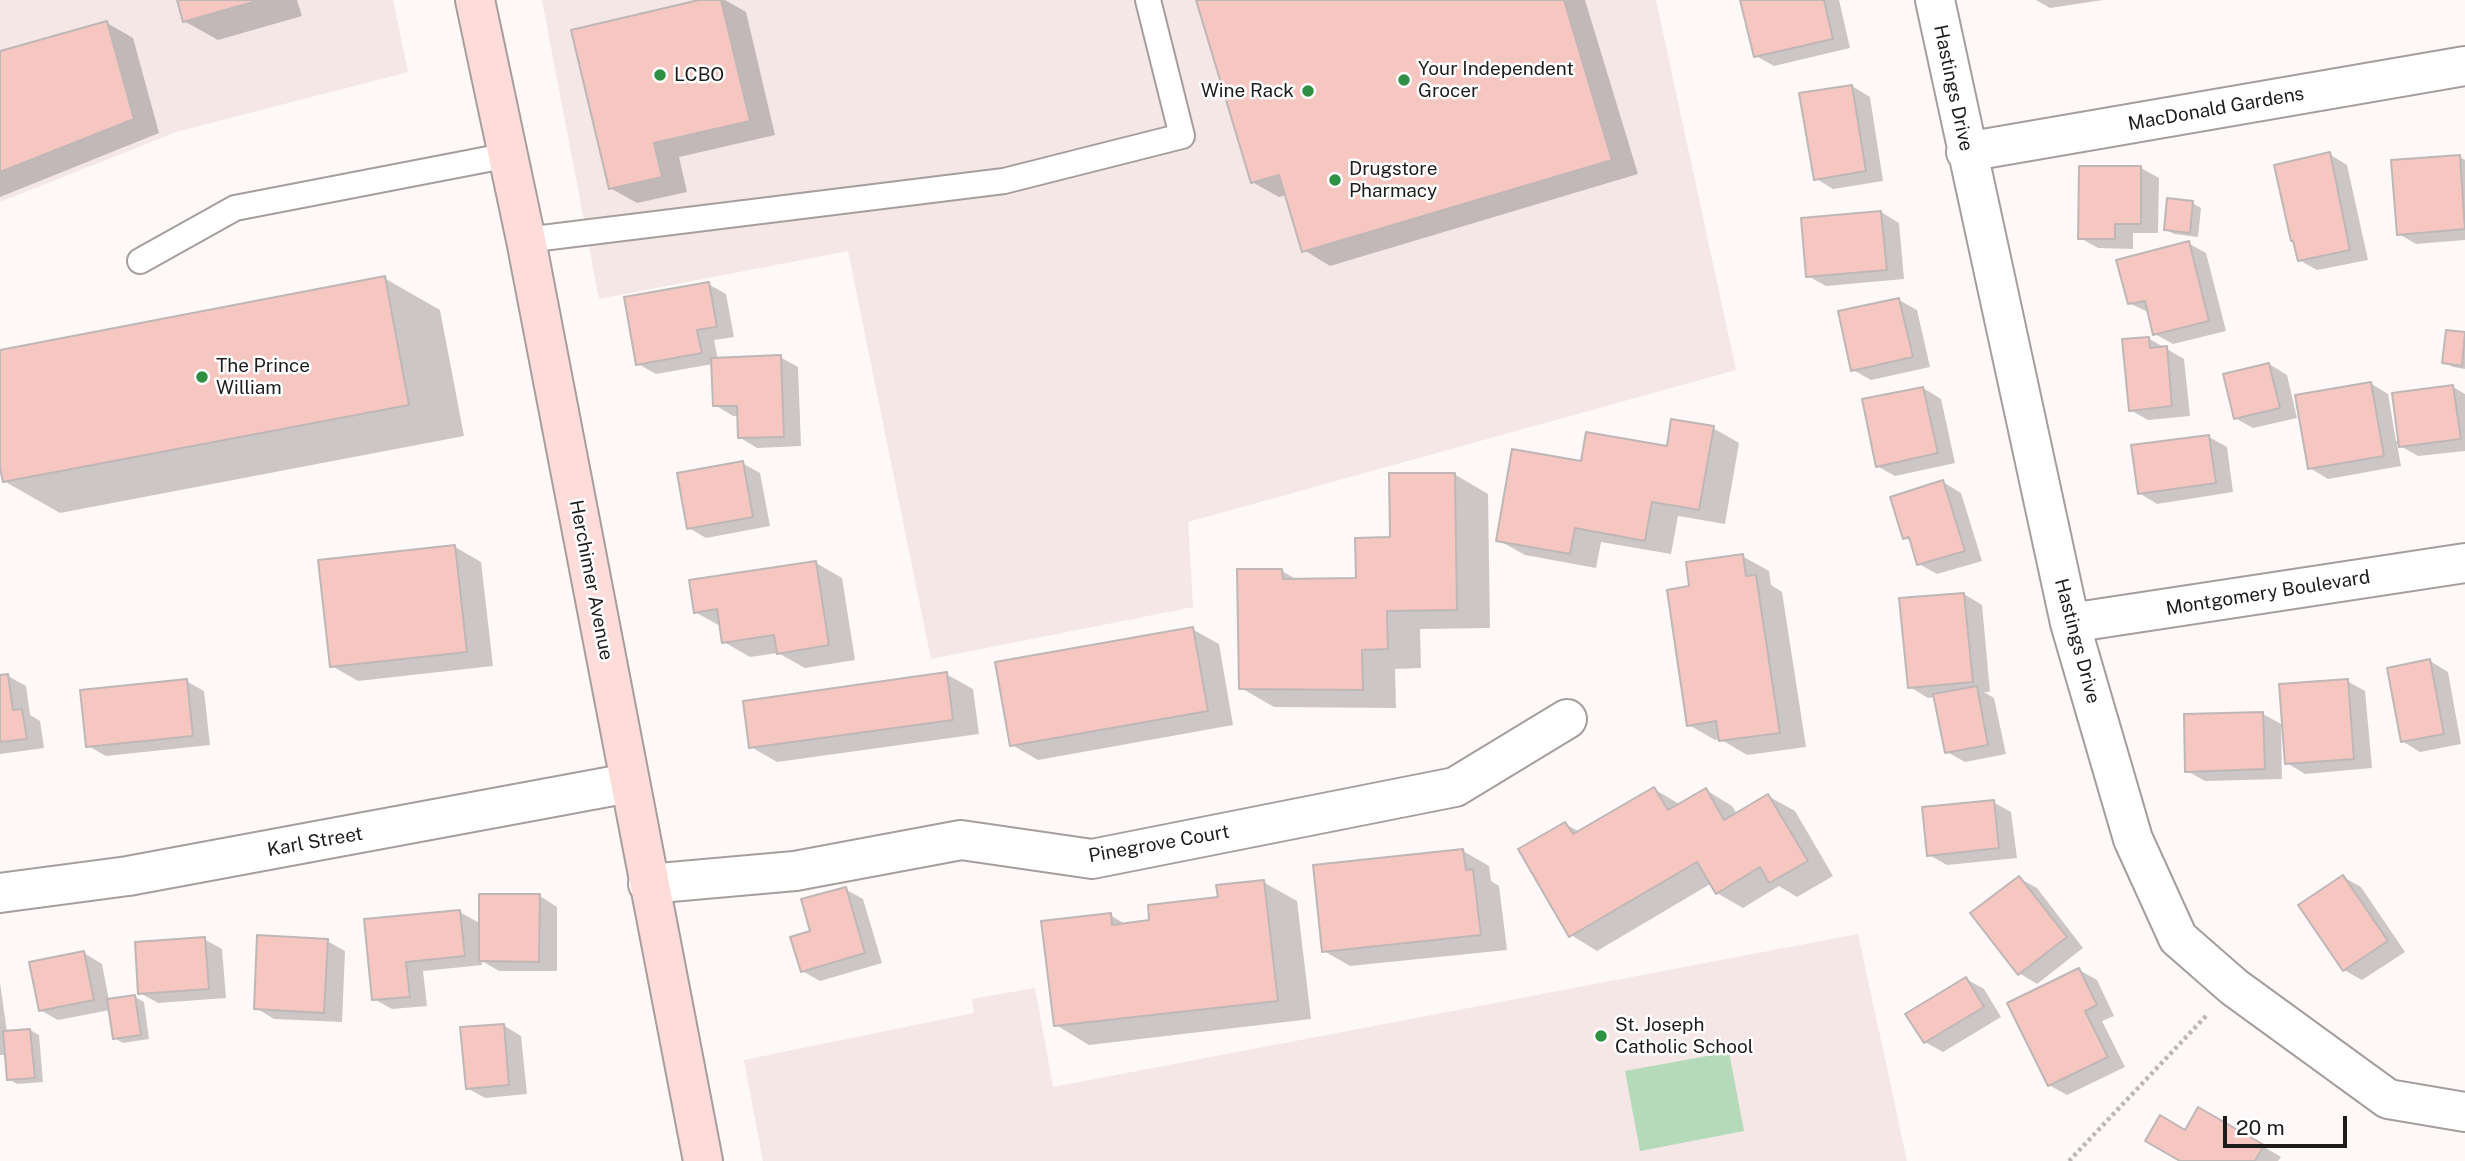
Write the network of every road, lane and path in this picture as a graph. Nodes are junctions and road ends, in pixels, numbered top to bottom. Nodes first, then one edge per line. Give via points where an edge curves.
1 (475, 0) edge
2 (1148, 0) edge
3 (1935, 0) edge
4 (2465, 66) edge
5 (1966, 152) junction
6 (509, 155) junction
7 (526, 240) junction
8 (140, 261) dead end
9 (2465, 563) edge
10 (2070, 623) junction
11 (1567, 719) dead end
12 (629, 783) junction
13 (648, 884) junction
14 (0, 893) edge
15 (2234, 987) junction
16 (2465, 1112) edge
17 (703, 1161) edge
18 (2069, 1161) edge

1 - 6 street, Herchimer Avenue
2 - 7 lane via 1182,136 1004,181
3 - 5 street, Hastings Drive
4 - 5 street, MacDonald Gardens
5 - 10 street, Hastings Drive
6 - 7 street, Herchimer Avenue
6 - 8 lane via 235,208
7 - 12 street, Herchimer Avenue
9 - 10 street, Montgomery Boulevard
10 - 15 street, Hastings Drive via 2133,839 2178,938
11 - 13 street, Pinegrove Court via 1455,787 1092,859 961,840 796,871
12 - 13 street, Herchimer Avenue
12 - 14 street, Karl Street via 128,876
13 - 17 street, Herchimer Avenue
15 - 16 street, Hastings Drive via 2388,1099
15 - 18 path

